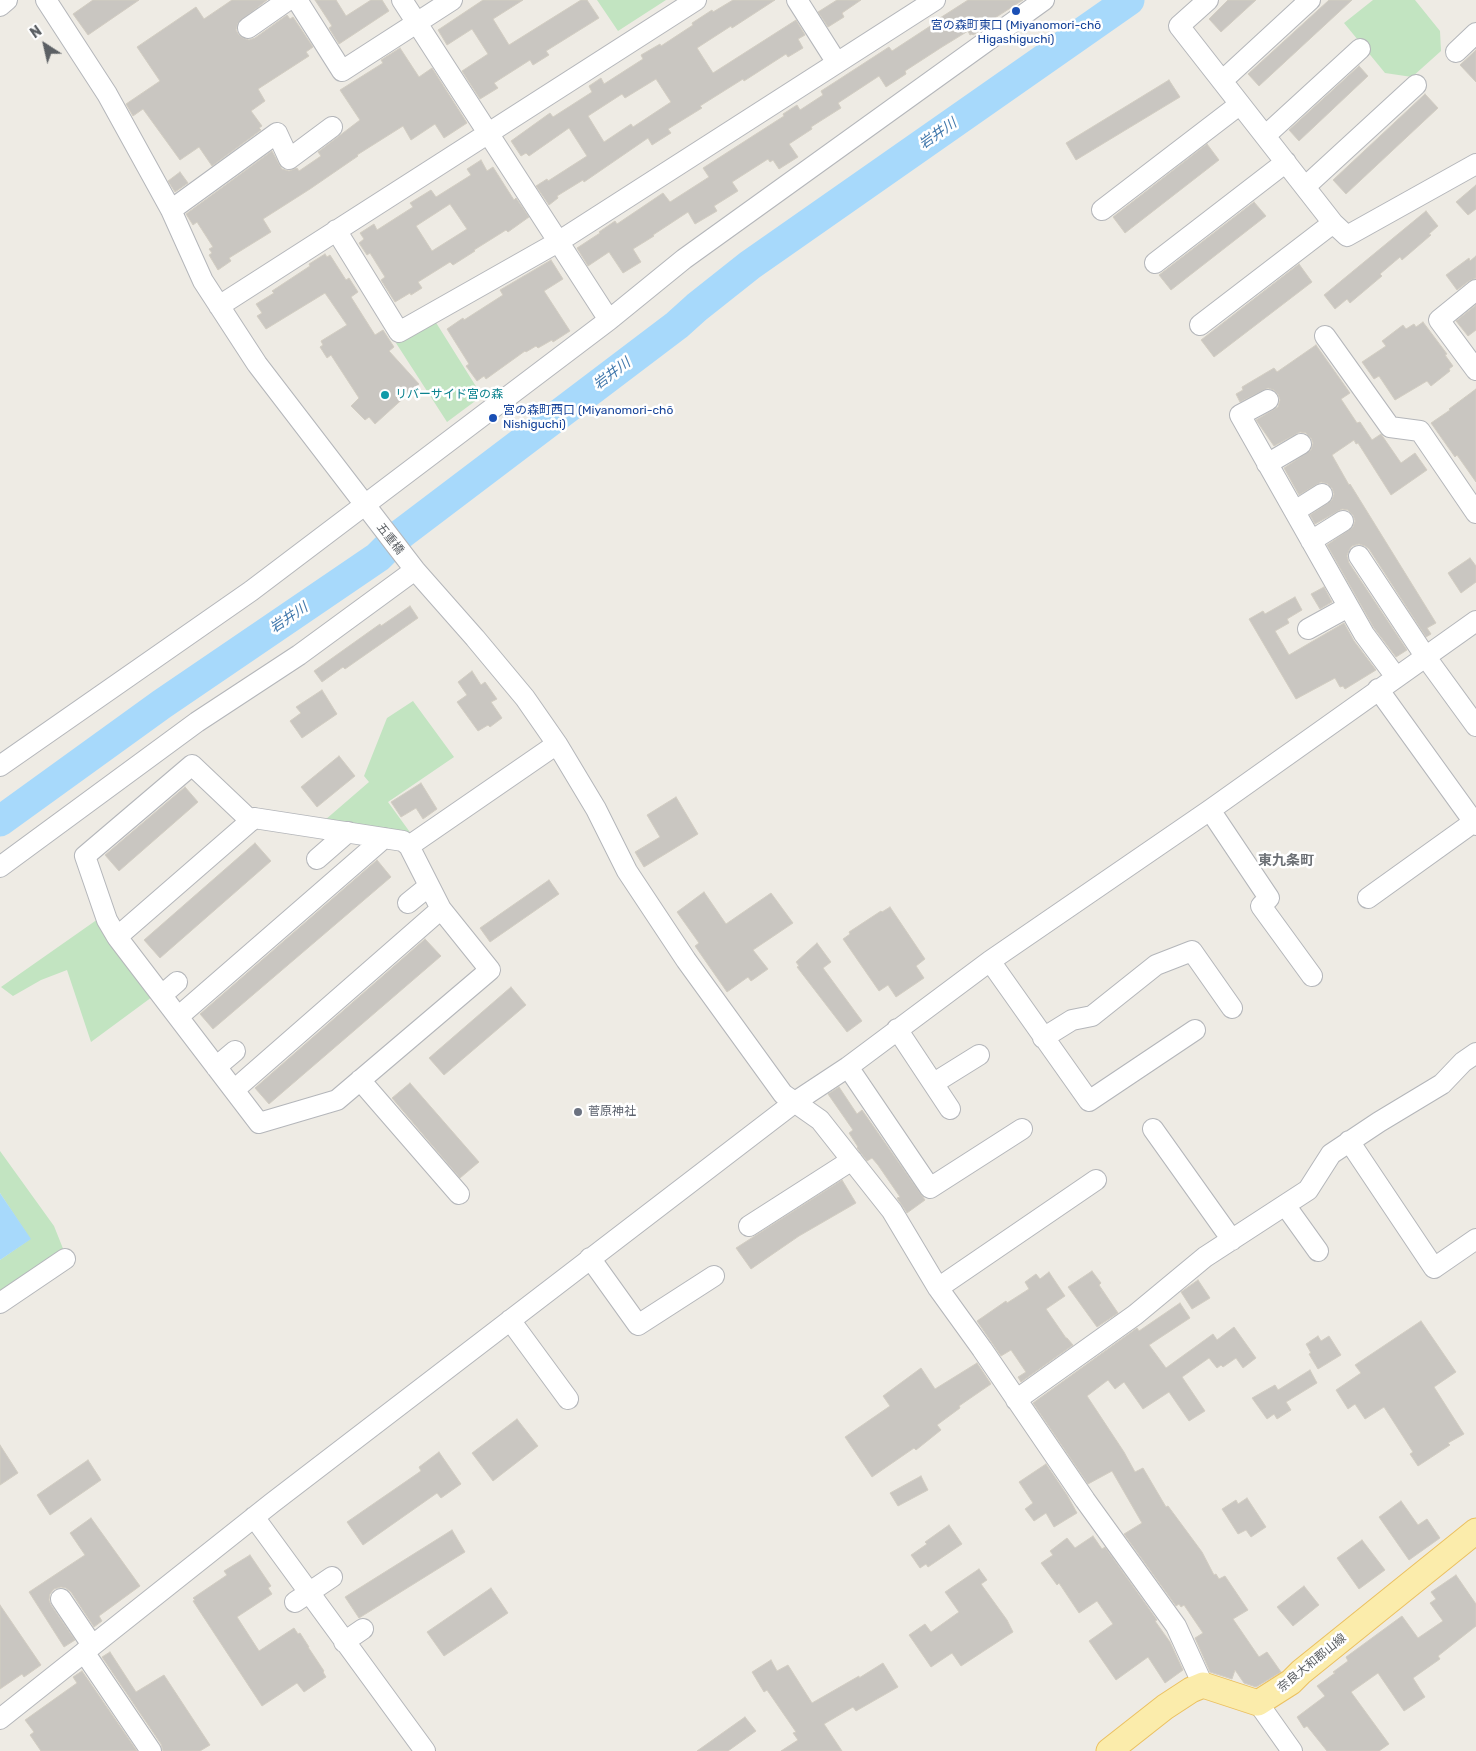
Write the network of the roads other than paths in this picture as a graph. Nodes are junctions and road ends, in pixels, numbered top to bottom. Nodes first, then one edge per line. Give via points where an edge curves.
1 (7, 0) edge
2 (46, 0) edge
3 (288, 0) edge
4 (297, 0) edge
5 (402, 0) edge
6 (452, 0) edge
7 (696, 0) edge
8 (797, 0) edge
9 (935, 0) edge
10 (1044, 0) edge
11 (1208, 0) edge
12 (1310, 0) edge
13 (0, 6) edge
14 (416, 22) junction
15 (248, 28) dead end
16 (1476, 33) edge
17 (1360, 49) dead end
18 (1456, 52) dead end
19 (837, 63) junction
20 (1222, 81) junction
21 (1416, 86) dead end
22 (1239, 104) junction
23 (332, 127) dead end
24 (489, 134) junction
25 (1264, 136) junction
26 (1286, 162) junction
27 (1476, 164) edge
28 (1306, 186) junction
29 (171, 210) junction
30 (1102, 210) dead end
31 (1333, 223) junction
32 (336, 230) junction
33 (558, 242) junction
34 (1155, 263) dead end
35 (1476, 290) edge
36 (219, 306) junction
37 (609, 320) junction
38 (1200, 325) dead end
39 (1325, 336) dead end
40 (1476, 370) edge
41 (1268, 400) dead end
42 (1301, 444) dead end
43 (1266, 464) junction
44 (1322, 494) dead end
45 (368, 510) junction
46 (1295, 511) junction
47 (1476, 513) edge
48 (1343, 521) dead end
49 (1311, 541) junction
50 (1359, 556) dead end
51 (412, 567) junction
52 (1348, 607) junction
53 (1476, 621) edge
54 (1308, 629) dead end
55 (1425, 656) junction
56 (1396, 677) junction
57 (1378, 689) junction
58 (1476, 726) edge
59 (556, 744) junction
60 (0, 766) edge
61 (1210, 810) junction
62 (251, 821) junction
63 (1475, 824) edge
64 (348, 832) junction
65 (384, 838) junction
66 (409, 846) junction
67 (317, 859) dead end
68 (0, 867) edge
69 (429, 886) junction
70 (1368, 898) dead end
71 (408, 903) dead end
72 (441, 909) junction
73 (117, 937) junction
74 (990, 961) junction
75 (1312, 976) dead end
76 (177, 982) dead end
77 (162, 995) junction
78 (1232, 1008) dead end
79 (178, 1017) junction
80 (897, 1029) junction
81 (1195, 1030) dead end
82 (1043, 1038) junction
83 (235, 1051) dead end
84 (1476, 1052) edge
85 (979, 1055) dead end
86 (216, 1067) junction
87 (848, 1067) junction
88 (360, 1080) junction
89 (934, 1083) junction
90 (234, 1090) junction
91 (795, 1102) junction
92 (950, 1109) dead end
93 (1022, 1129) dead end
94 (1153, 1129) dead end
95 (1349, 1142) junction
96 (852, 1160) junction
97 (1096, 1180) dead end
98 (459, 1194) dead end
99 (1285, 1205) junction
100 (749, 1226) dead end
101 (1476, 1239) edge
102 (1232, 1240) junction
103 (1318, 1251) dead end
104 (590, 1258) junction
105 (65, 1259) dead end
106 (714, 1276) dead end
107 (938, 1288) junction
108 (0, 1303) edge
109 (510, 1320) junction
110 (568, 1399) dead end
111 (1016, 1400) junction
112 (254, 1517) junction
113 (1476, 1531) edge
114 (332, 1577) dead end
115 (302, 1597) junction
116 (61, 1599) dead end
117 (364, 1629) dead end
118 (344, 1642) junction
119 (88, 1648) junction
120 (1203, 1685) junction
121 (1258, 1703) junction
122 (0, 1719) edge
123 (151, 1751) edge
124 (425, 1751) edge
125 (1109, 1751) edge
126 (1292, 1751) edge

1 - 13 street
2 - 29 street, 五重橋 via 107,94
3 - 15 street
4 - 14 street via 342,71
5 - 14 street
6 - 14 street
7 - 24 street
8 - 19 street
9 - 19 street
10 - 37 street via 684,259
11 - 20 street via 1179,26
12 - 20 street
14 - 24 street
16 - 18 street
17 - 25 street
19 - 33 street
20 - 22 street
21 - 28 street
22 - 25 street
22 - 30 street
23 - 29 street via 289,158 277,133
24 - 32 street
24 - 33 street
25 - 26 street
26 - 28 street
26 - 34 street
27 - 31 street via 1346,236
28 - 31 street
29 - 36 street, 五重橋
31 - 38 street
32 - 33 street via 399,332
32 - 36 street
33 - 37 street
35 - 40 street via 1439,320
36 - 45 street, 五重橋 via 257,364
37 - 45 street
39 - 47 street via 1390,427 1420,431 1446,475
41 - 43 street via 1240,416
42 - 43 street
43 - 46 street
44 - 46 street
45 - 51 street, 五重橋
45 - 60 street
46 - 49 street
48 - 49 street
49 - 52 street
50 - 55 street
51 - 59 street, 五重橋 via 524,698
51 - 68 street via 299,655 197,722
52 - 54 street
52 - 56 street
53 - 55 street
55 - 56 street
55 - 58 street
56 - 57 street
57 - 61 street
57 - 63 street
59 - 66 street
59 - 91 street, 五重橋 via 596,809 627,871 686,960 783,1094
61 - 74 street
61 - 75 street via 1270,898 1261,906
62 - 64 street via 254,818
62 - 73 street
62 - 73 street via 192,765 82,858 96,898
63 - 70 street
64 - 65 street
64 - 67 street
65 - 66 street via 403,841
65 - 79 street
66 - 69 street
69 - 71 street
69 - 72 street
72 - 88 street via 490,970
72 - 90 street
73 - 77 street
74 - 80 street
74 - 82 street
76 - 77 street
77 - 79 street
78 - 82 street via 1192,951 1156,965 1092,1016 1072,1020
79 - 86 street
80 - 87 street
80 - 89 street
81 - 82 street via 1089,1101
83 - 86 street
84 - 95 street via 1442,1084
85 - 89 street
86 - 90 street
87 - 91 street
87 - 93 street via 930,1188
88 - 90 street via 337,1100 259,1123
88 - 98 street
89 - 92 street
91 - 96 street, 五重橋 via 820,1120
91 - 104 street
94 - 102 street
95 - 99 street via 1331,1154 1308,1190
95 - 101 street via 1434,1268
96 - 100 street
96 - 107 street, 五重橋 via 892,1211
97 - 107 street
99 - 102 street
99 - 103 street
102 - 111 street via 1205,1257 1135,1315
104 - 106 street via 638,1325
104 - 109 street
105 - 108 street
107 - 111 street, 五重橋
109 - 110 street
109 - 112 street
111 - 120 street, 五重橋 via 1176,1626
112 - 115 street
112 - 119 street
113 - 121 main road, 奈良大和郡山線 via 1291,1682
114 - 115 street
115 - 118 street
116 - 119 street
117 - 118 street
118 - 124 street
119 - 122 street via 53,1668
119 - 123 street
120 - 121 main road
120 - 125 main road via 1165,1707
121 - 126 street

